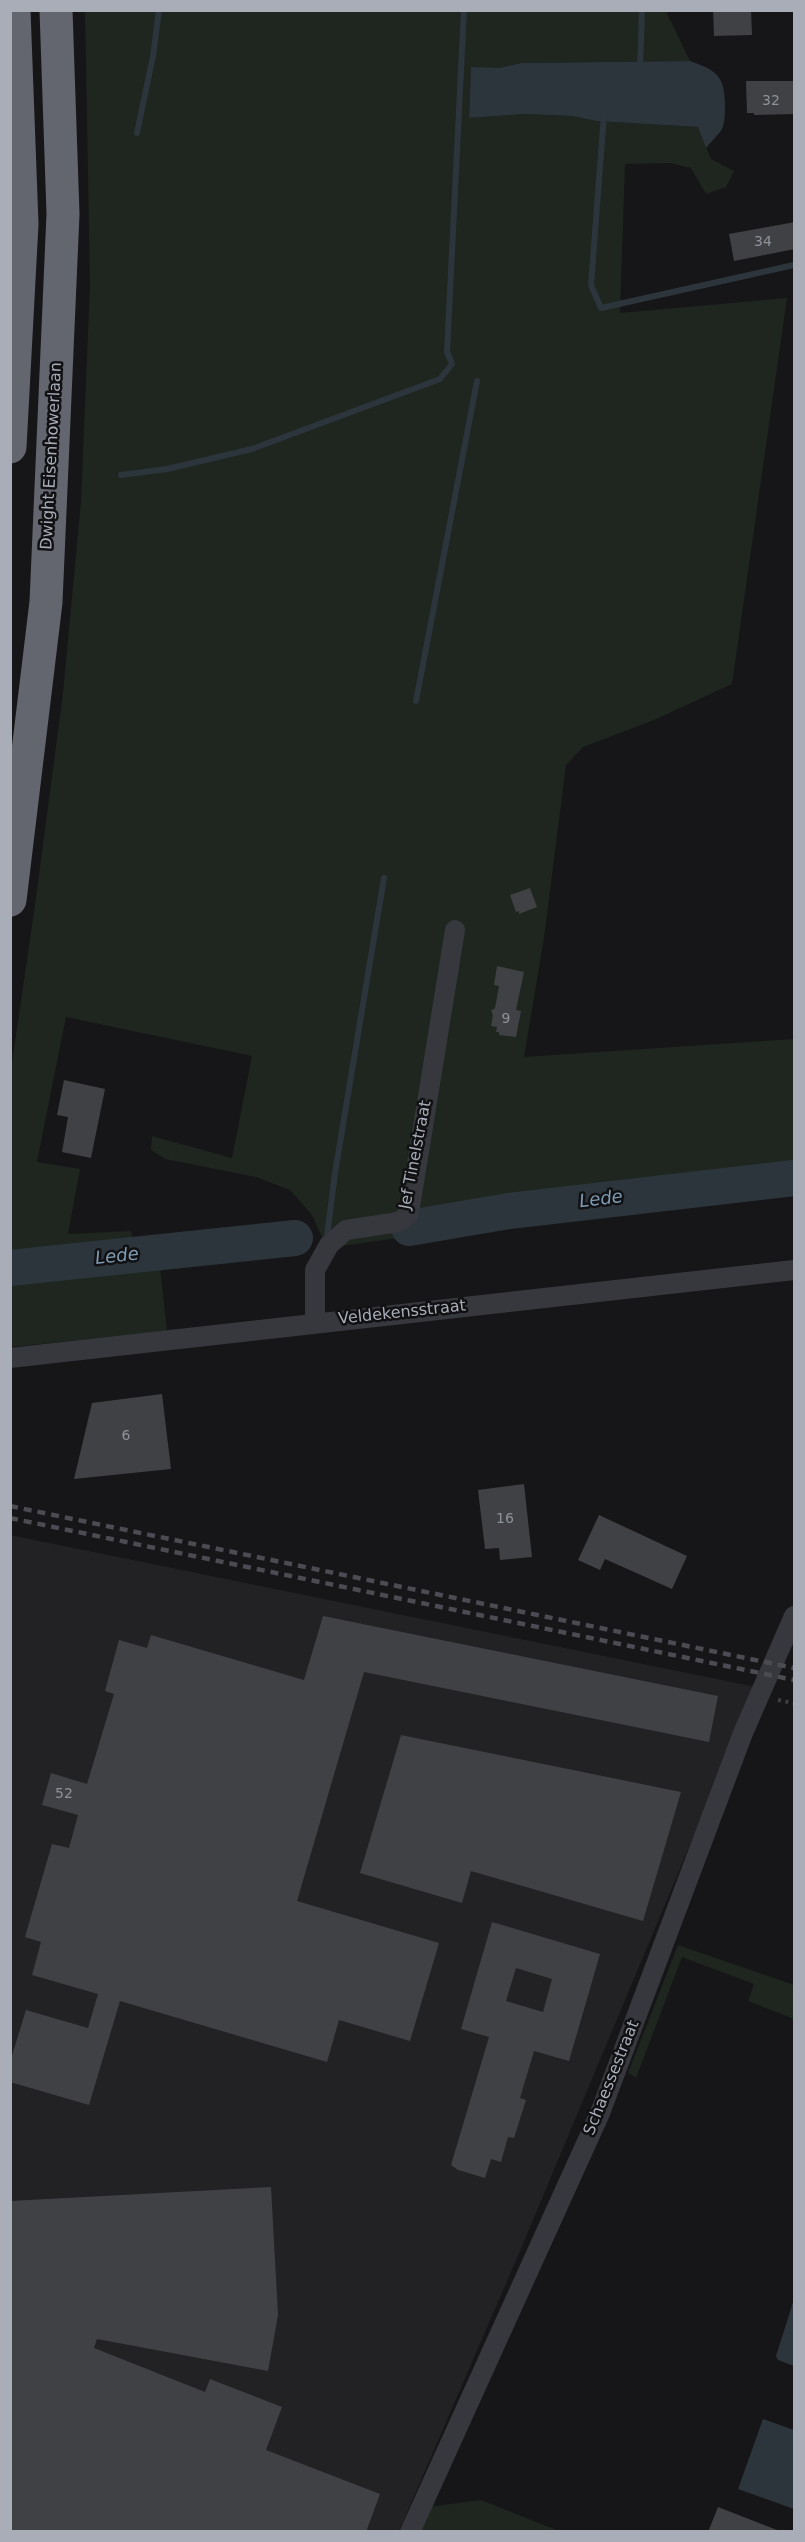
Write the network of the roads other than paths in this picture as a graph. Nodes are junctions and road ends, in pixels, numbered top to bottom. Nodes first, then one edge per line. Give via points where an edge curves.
1 (14, 10) edge
2 (56, 10) edge
3 (10, 447) edge
4 (10, 900) edge
5 (455, 930) dead end
6 (795, 1270) edge
7 (315, 1323) junction
8 (10, 1358) edge
9 (795, 1617) edge
10 (410, 2532) edge

1 - 3 highway via 22,224
2 - 4 highway, Dwight Eisenhowerlaan via 63,214 46,602
5 - 7 street, Jef Tinelstraat via 409,1213 392,1223 346,1230 329,1245 315,1270
6 - 7 street, Veldekensstraat
7 - 8 street, Veldekensstraat
9 - 10 street, Schaessestraat via 743,1733 600,2113

